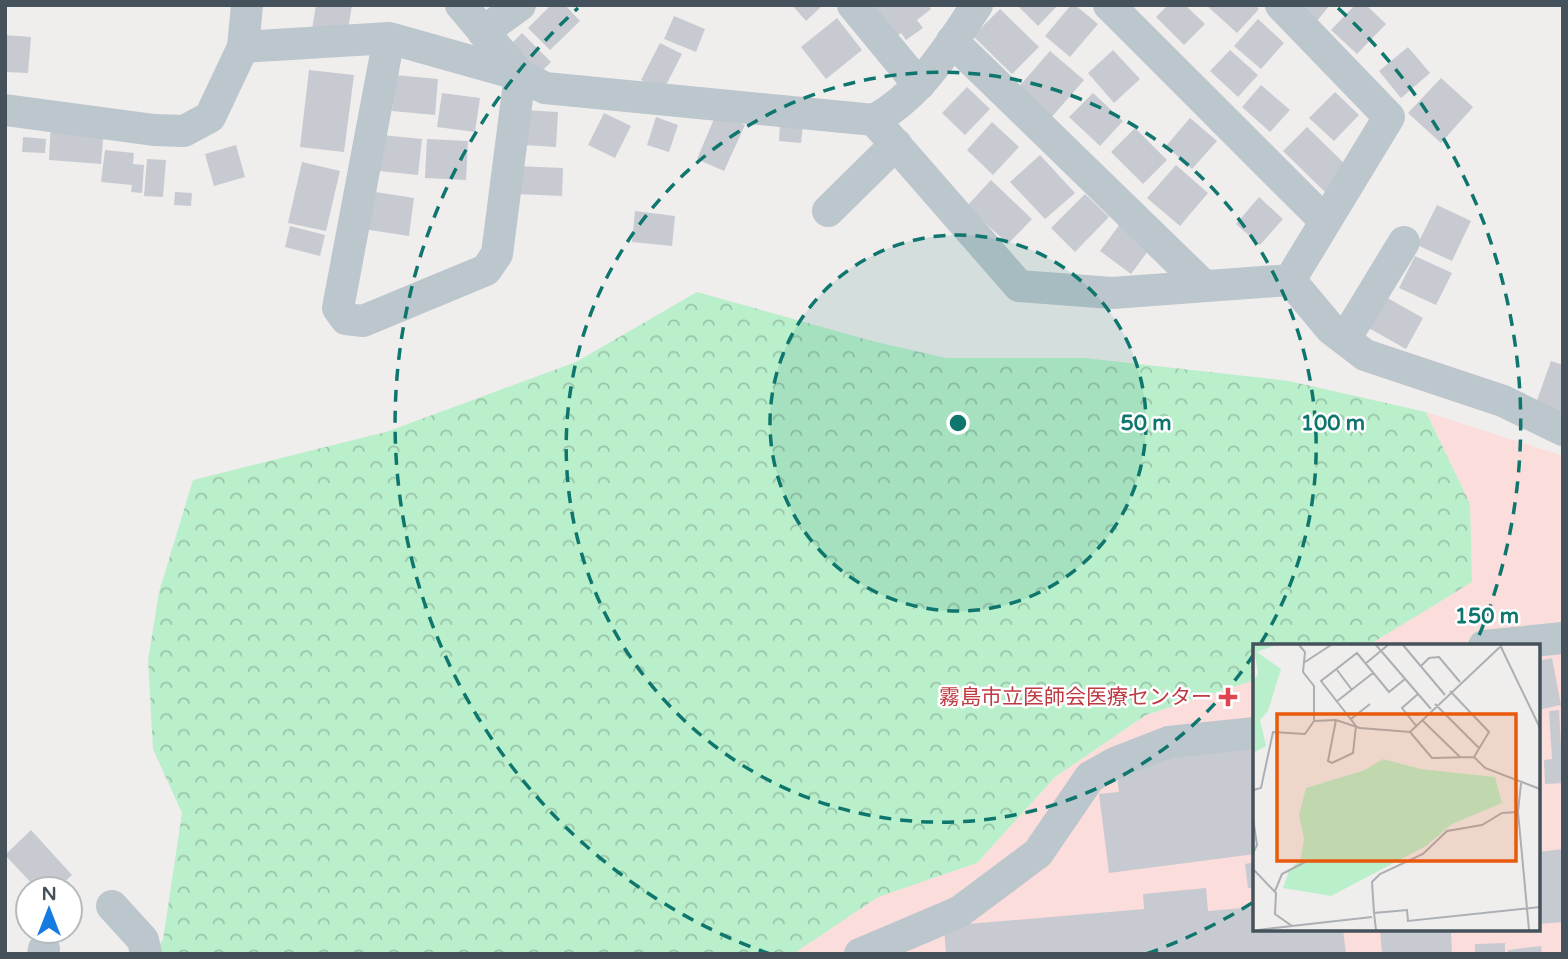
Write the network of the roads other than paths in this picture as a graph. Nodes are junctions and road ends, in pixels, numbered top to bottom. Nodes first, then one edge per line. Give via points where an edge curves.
1 (247, 5) edge
2 (461, 5) edge
3 (520, 5) edge
4 (853, 5) edge
5 (978, 5) edge
6 (1109, 5) edge
7 (1281, 5) edge
8 (483, 32) junction
9 (388, 38) junction
10 (952, 41) junction
11 (243, 47) junction
12 (520, 75) junction
13 (919, 85) junction
14 (5, 110) edge
15 (874, 120) junction
16 (895, 144) junction
17 (828, 211) dead end
18 (1325, 221) junction
19 (1404, 242) dead end
20 (1290, 280) junction
21 (1204, 286) junction
22 (1345, 339) junction
23 (1563, 430) edge
24 (1563, 638) edge
25 (1504, 644) edge
26 (1253, 733) edge
27 (112, 906) dead end
28 (146, 954) edge
29 (860, 954) edge

1 - 11 street
2 - 8 street
3 - 8 street
4 - 13 street
5 - 10 street
6 - 18 street
7 - 18 street via 1389,117
8 - 12 street
9 - 11 street
9 - 12 street
9 - 12 street via 338,308 346,319 363,321 486,270 492,262 497,254
10 - 13 street
10 - 21 street
11 - 14 street via 210,117 184,131
12 - 15 street via 544,88
13 - 15 street via 894,109
15 - 16 street
16 - 17 street
16 - 21 street via 1019,286 1112,293
18 - 20 street
19 - 22 street
20 - 21 street
20 - 22 street
22 - 23 street via 1365,355 1503,401
24 - 25 street
26 - 29 street via 1170,742 1090,777 1038,853 959,912
27 - 28 street via 143,940

